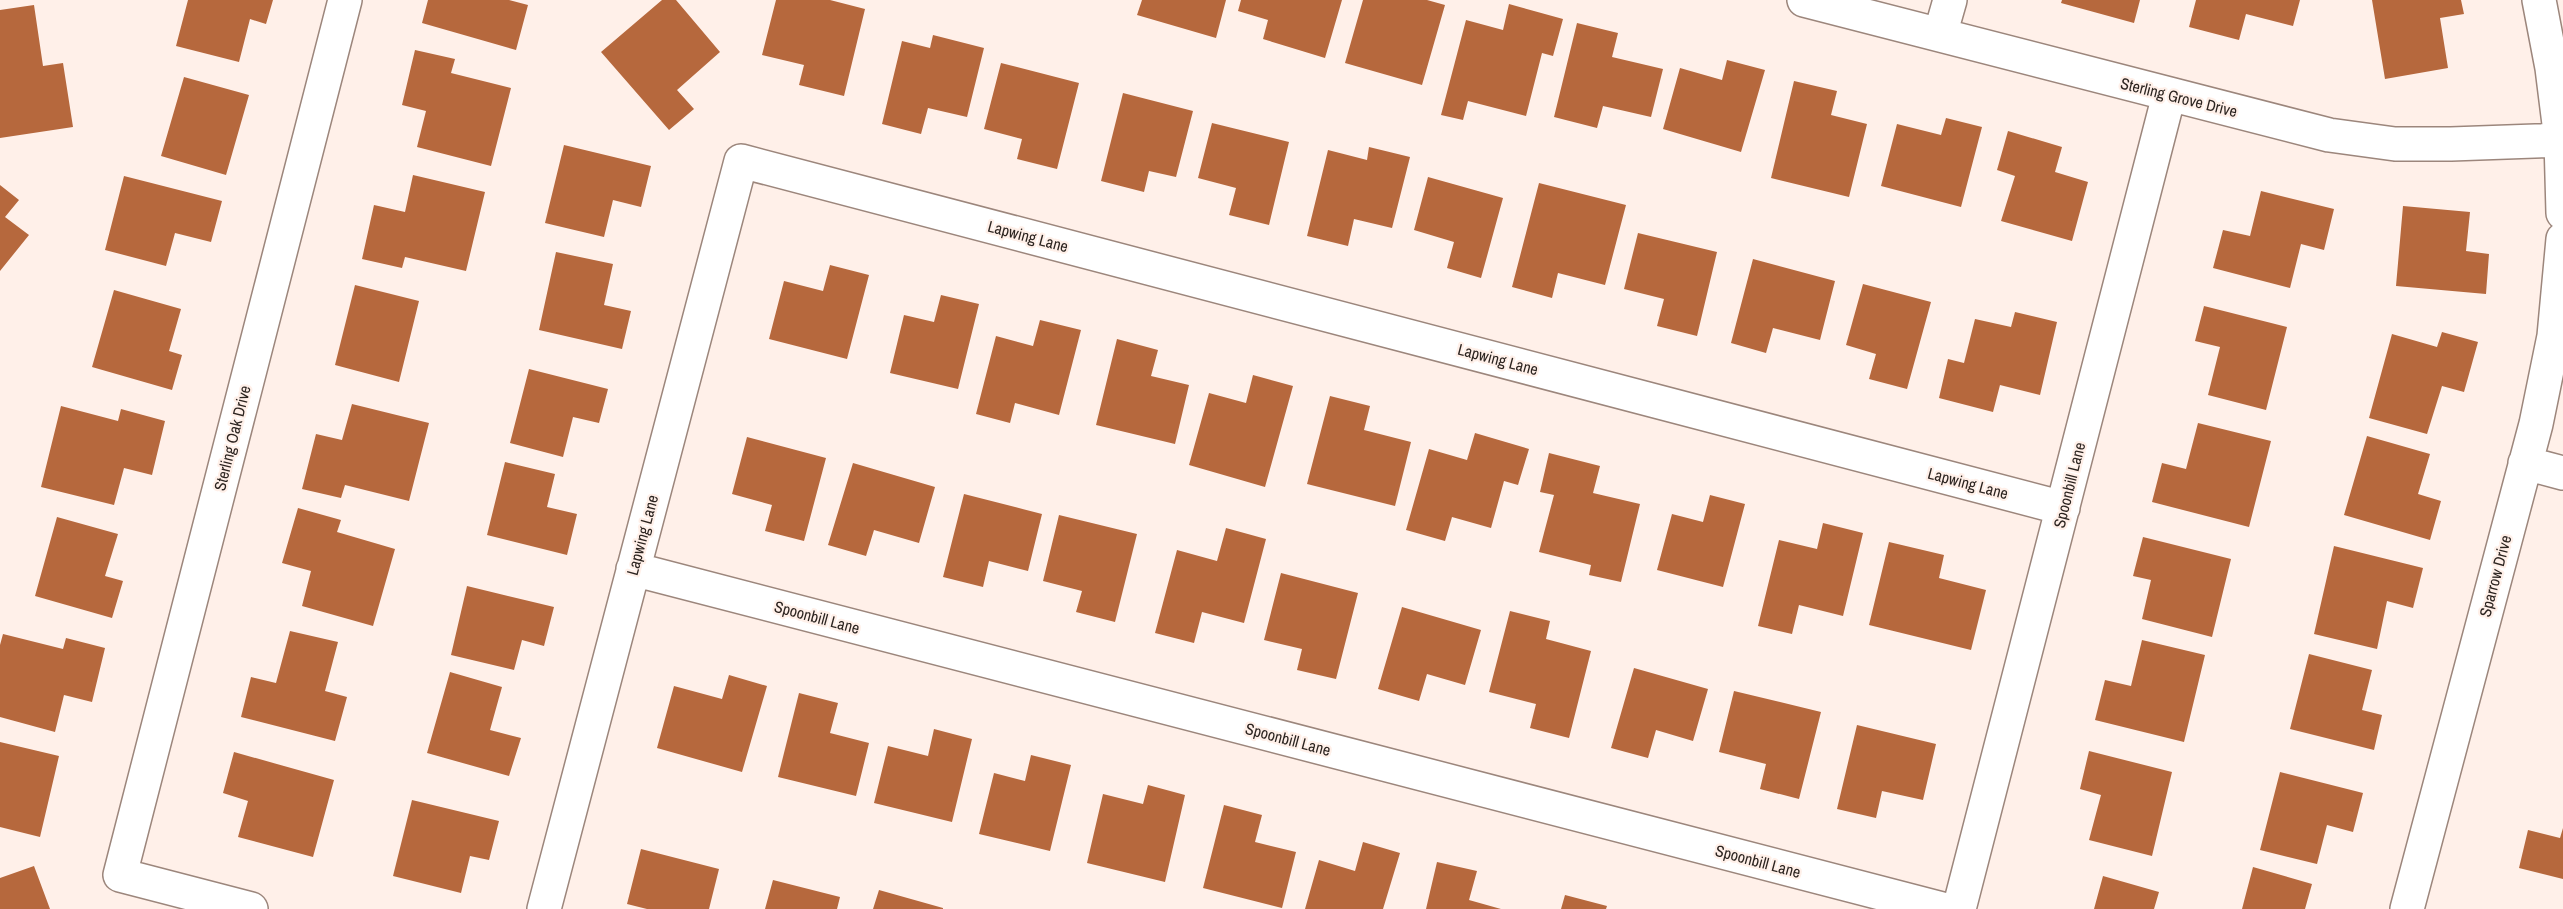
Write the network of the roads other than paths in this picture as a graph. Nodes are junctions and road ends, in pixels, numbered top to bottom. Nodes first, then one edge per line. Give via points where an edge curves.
1 (345, 0) edge
2 (1804, 0) edge
3 (1950, 0) edge
4 (2539, 0) edge
5 (1941, 35) junction
6 (2169, 95) junction
7 (2561, 140) junction
8 (2563, 213) edge
9 (2563, 239) edge
10 (2525, 463) junction
11 (2563, 473) edge
12 (2063, 507) junction
13 (633, 569) junction
14 (251, 909) edge
15 (544, 909) edge
16 (1942, 909) edge
17 (1959, 909) edge
18 (2408, 909) edge

1 - 14 street, Sterling Oak Drive via 120,875
2 - 5 street, Sterling Grove Drive
3 - 5 street
4 - 7 street
5 - 6 street, Sterling Grove Drive
6 - 7 street, Sterling Grove Drive via 2329,135 2395,144
6 - 12 street, Spoonbill Lane
7 - 8 street
9 - 10 street, Sparrow Drive via 2554,336
10 - 11 street
10 - 18 street, Sparrow Drive
12 - 13 street, Lapwing Lane via 741,161
12 - 17 street, Spoonbill Lane
13 - 15 street, Lapwing Lane
13 - 16 street, Spoonbill Lane

